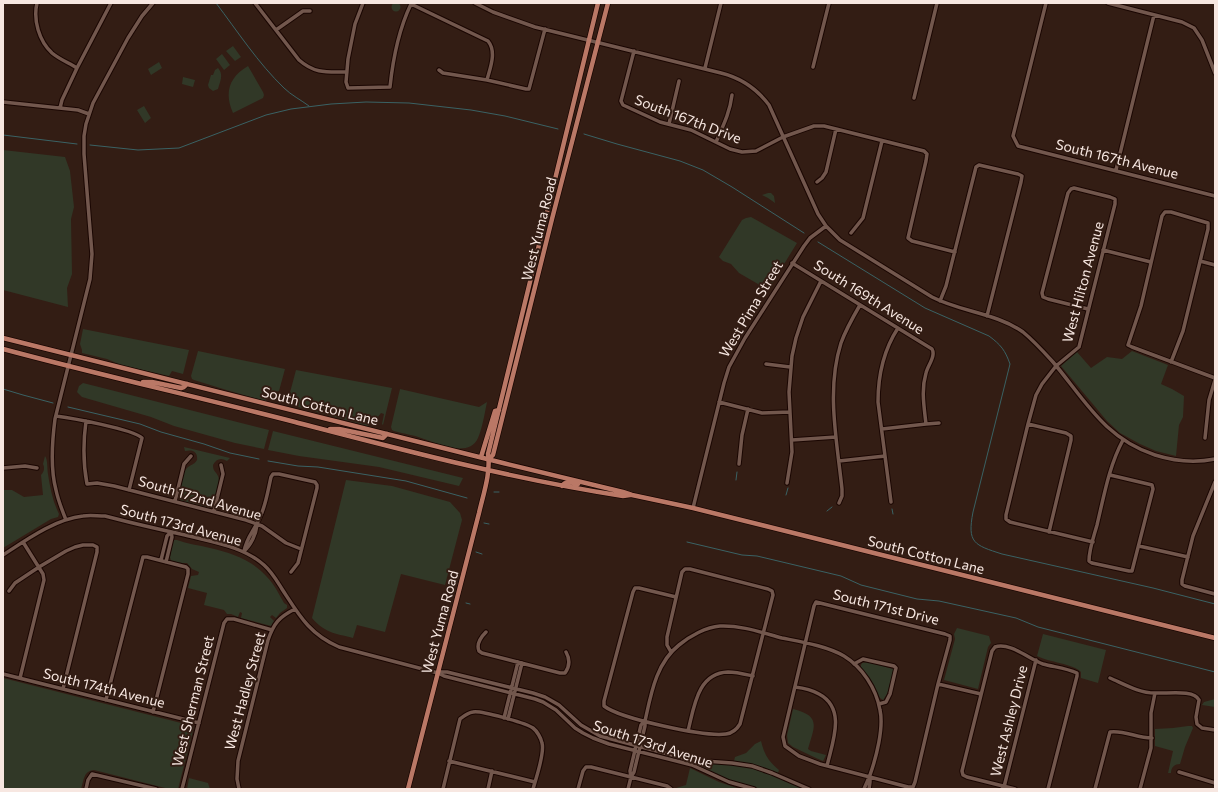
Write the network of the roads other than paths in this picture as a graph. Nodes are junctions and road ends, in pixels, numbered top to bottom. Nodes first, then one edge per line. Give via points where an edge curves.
1 (37, 3) edge
2 (111, 3) edge
3 (153, 3) edge
4 (255, 3) edge
5 (363, 3) edge
6 (598, 3) edge
7 (608, 3) edge
8 (721, 3) edge
9 (829, 3) edge
10 (937, 3) edge
11 (1046, 3) edge
12 (1108, 3) edge
13 (477, 4) edge
14 (310, 11) dead end
15 (1154, 15) junction
16 (545, 29) junction
17 (276, 30) junction
18 (589, 40) junction
19 (598, 42) junction
20 (634, 51) junction
21 (813, 67) dead end
22 (77, 68) junction
23 (705, 68) junction
24 (439, 70) dead end
25 (347, 72) junction
26 (1215, 73) edge
27 (487, 80) junction
28 (679, 81) dead end
29 (732, 95) dead end
30 (914, 98) dead end
31 (3, 102) edge
32 (60, 108) junction
33 (89, 114) junction
34 (669, 124) junction
35 (836, 129) junction
36 (784, 137) junction
37 (882, 141) junction
38 (716, 142) junction
39 (564, 147) junction
40 (1116, 170) junction
41 (818, 182) dead end
42 (560, 187) junction
43 (1215, 196) edge
44 (826, 226) junction
45 (851, 233) dead end
46 (1103, 250) junction
47 (955, 252) junction
48 (1200, 261) junction
49 (1151, 262) junction
50 (792, 263) junction
51 (1215, 265) edge
52 (821, 281) junction
53 (940, 301) junction
54 (860, 305) junction
55 (1088, 309) junction
56 (987, 316) junction
57 (521, 322) junction
58 (898, 328) junction
59 (3, 338) edge
60 (3, 348) edge
61 (71, 355) junction
62 (1171, 362) junction
63 (766, 364) dead end
64 (69, 366) junction
65 (1056, 366) junction
66 (790, 367) junction
67 (1215, 379) edge
68 (135, 382) junction
69 (187, 384) junction
70 (510, 387) junction
71 (719, 402) junction
72 (281, 408) junction
73 (748, 409) junction
74 (499, 410) junction
75 (790, 412) junction
76 (56, 416) junction
77 (278, 418) junction
78 (86, 422) junction
79 (939, 423) dead end
80 (926, 424) junction
81 (1028, 424) junction
82 (322, 429) junction
83 (882, 429) junction
84 (387, 434) junction
85 (836, 437) junction
86 (1205, 438) dead end
87 (792, 440) junction
88 (1123, 440) junction
89 (191, 456) dead end
90 (885, 456) junction
91 (481, 457) junction
92 (489, 459) junction
93 (1215, 459) edge
94 (839, 460) junction
95 (739, 464) dead end
96 (221, 465) dead end
97 (3, 468) edge
98 (37, 468) dead end
99 (488, 470) junction
100 (1110, 475) junction
101 (1215, 482) edge
102 (787, 484) dead end
103 (562, 486) junction
104 (596, 486) junction
105 (129, 490) junction
106 (632, 495) junction
107 (175, 502) junction
108 (891, 502) dead end
109 (839, 503) dead end
110 (693, 508) junction
111 (214, 511) junction
112 (66, 520) junction
113 (257, 524) junction
114 (171, 532) junction
115 (1049, 532) junction
116 (23, 542) junction
117 (1093, 542) junction
118 (1139, 546) junction
119 (301, 549) junction
120 (244, 552) junction
121 (3, 555) edge
122 (1188, 557) junction
123 (161, 560) junction
124 (166, 562) junction
125 (39, 566) junction
126 (292, 572) dead end
127 (9, 592) dead end
128 (1215, 594) edge
129 (676, 597) junction
130 (295, 609) junction
131 (272, 630) junction
132 (486, 632) dead end
133 (763, 633) junction
134 (1215, 638) edge
135 (805, 643) junction
136 (566, 652) dead end
137 (671, 652) junction
138 (1036, 660) junction
139 (520, 662) junction
140 (854, 664) junction
141 (438, 672) junction
142 (3, 674) edge
143 (753, 676) junction
144 (20, 678) junction
145 (1110, 678) dead end
146 (938, 684) junction
147 (795, 686) junction
148 (513, 688) junction
149 (63, 689) junction
150 (1155, 693) junction
151 (512, 694) junction
152 (981, 694) junction
153 (106, 700) junction
154 (879, 704) junction
155 (153, 712) junction
156 (506, 719) junction
157 (645, 721) junction
158 (199, 723) junction
159 (1215, 730) edge
160 (688, 731) junction
161 (1152, 738) junction
162 (638, 746) junction
163 (637, 751) junction
164 (449, 761) junction
165 (827, 766) junction
166 (492, 772) junction
167 (1179, 772) dead end
168 (870, 776) junction
169 (631, 777) junction
170 (535, 782) junction
171 (1215, 783) edge
172 (1003, 788) edge
173 (86, 789) edge
174 (156, 789) edge
175 (182, 789) edge
176 (239, 789) edge
177 (408, 789) edge
178 (442, 789) edge
179 (488, 789) edge
180 (533, 789) edge
181 (578, 789) edge
182 (628, 789) edge
183 (671, 789) edge
184 (754, 789) edge
185 (808, 789) edge
186 (864, 789) edge
187 (869, 789) edge
188 (1015, 789) edge
189 (1048, 789) edge
190 (1095, 789) edge
191 (1140, 789) edge

1 - 22 street via 39,34 52,54
2 - 22 street
3 - 33 street via 128,38
4 - 17 street
5 - 25 street via 354,28
6 - 18 main road, West Yuma Road
7 - 19 main road, West Yuma Road
8 - 23 street
9 - 21 street
10 - 30 street
11 - 40 street, South 167th Avenue via 1013,136 1015,141 1018,146
12 - 15 street
13 - 16 street via 509,18
14 - 17 street via 303,11
15 - 26 street via 1194,28 1202,40
15 - 40 street
16 - 18 street
16 - 27 street via 529,89
17 - 25 street via 299,60 312,69
18 - 19 street
18 - 39 main road, West Yuma Road
19 - 20 street
19 - 42 main road, West Yuma Road
20 - 23 street
20 - 34 street, South 167th Drive via 621,101 623,105
22 - 32 street
23 - 36 street via 734,77 759,93 769,105
24 - 27 street via 442,73
25 - 27 street via 348,88 390,87 398,37 411,4 488,41 493,52
28 - 34 street
29 - 38 street via 727,117
31 - 32 street
32 - 33 street
33 - 61 street via 84,144 92,260 90,279
34 - 38 street, South 167th Drive via 691,130
35 - 36 street, South 167th Drive via 814,126
35 - 37 street, South 167th Drive
35 - 41 street via 826,172
36 - 38 street, South 167th Drive via 756,151 730,150
36 - 44 street via 818,214
37 - 45 street via 863,218
37 - 47 street, South 167th Drive via 927,154 908,238 912,242
39 - 42 main road via 567,150
39 - 57 main road, West Yuma Road
40 - 43 street, South 167th Avenue
42 - 70 main road, West Yuma Road
44 - 50 street, West Pima Street via 814,234
44 - 53 street via 840,240
46 - 49 street
46 - 55 street, West Hilton Avenue
46 - 55 street, West Hilton Avenue via 1115,199 1071,189 1042,293 1043,297
47 - 53 street
47 - 56 street via 976,167 979,165 1022,176
48 - 49 street via 1208,223 1165,212
48 - 51 street
48 - 62 street via 1183,330
49 - 62 street via 1141,306 1128,345
50 - 52 street, South 169th Avenue
50 - 71 street, West Pima Street via 732,361
52 - 54 street, South 169th Avenue
52 - 66 street via 803,317
53 - 56 street
54 - 58 street, South 169th Avenue
54 - 85 street via 842,342 835,370
55 - 65 street, West Hilton Avenue via 1079,347
56 - 65 street via 1005,322 1022,332 1036,343
57 - 70 main road via 523,326
57 - 74 main road, West Yuma Road
58 - 80 street, South 169th Avenue via 933,351 923,386
58 - 83 street via 889,343 880,375 878,402
59 - 61 main road, South Cotton Lane
60 - 64 main road, South Cotton Lane
61 - 64 street
61 - 69 main road, South Cotton Lane
62 - 67 street
63 - 66 street
64 - 68 main road, South Cotton Lane
64 - 76 street
65 - 81 street, West Hilton Avenue via 1036,395
65 - 88 street via 1098,418
66 - 75 street
67 - 86 street via 1209,400
68 - 69 main road via 152,382 181,388
68 - 77 main road, South Cotton Lane
69 - 72 main road, South Cotton Lane
70 - 92 main road, West Yuma Road via 493,455
71 - 73 street
71 - 110 street, West Pima Street
72 - 77 main road
72 - 84 main road, South Cotton Lane
73 - 75 street via 767,413
73 - 95 street
74 - 91 main road via 495,411
74 - 92 main road, West Yuma Road
75 - 87 street
76 - 78 street
76 - 112 street via 53,475
77 - 82 main road, South Cotton Lane
78 - 105 street, South 172nd Avenue via 83,454 87,484 105,484
78 - 105 street via 132,433 142,438
79 - 80 street
80 - 83 street
81 - 115 street, West Hilton Avenue via 1006,519
81 - 115 street via 1071,436
82 - 84 main road via 339,429 383,438
82 - 99 main road, South Cotton Lane
83 - 90 street
84 - 91 main road, South Cotton Lane
85 - 87 street
85 - 94 street
87 - 102 street
88 - 93 street via 1143,451 1174,460
88 - 100 street via 1115,455
89 - 107 street via 184,464
90 - 94 street
90 - 108 street
91 - 92 main road, South Cotton Lane
92 - 99 main road, West Yuma Road
92 - 104 main road, South Cotton Lane
94 - 109 street via 842,496
96 - 111 street via 222,474
97 - 98 street
99 - 103 main road, South Cotton Lane
99 - 141 main road, West Yuma Road
100 - 117 street
100 - 118 street via 1152,486
101 - 122 street via 1193,536
103 - 104 main road via 566,482
103 - 106 main road, South Cotton Lane via 623,496
104 - 106 main road, South Cotton Lane
105 - 107 street, South 172nd Avenue
106 - 110 main road, South Cotton Lane
107 - 111 street, South 172nd Avenue
110 - 134 main road, South Cotton Lane
111 - 113 street, South 172nd Avenue
112 - 114 street, South 173rd Avenue via 83,516 105,516
112 - 116 street, South 173rd Avenue
113 - 119 street, South 172nd Avenue via 286,543
113 - 119 street via 273,474 315,482 317,488
113 - 120 street via 252,530
114 - 120 street, South 173rd Avenue
114 - 123 street via 167,536
114 - 124 street
115 - 117 street
116 - 121 street, South 173rd Avenue
116 - 125 street
117 - 118 street via 1089,561 1129,571 1132,571
118 - 122 street
119 - 126 street via 298,563
120 - 130 street, South 173rd Avenue via 256,558 269,570
122 - 128 street via 1182,584
123 - 124 street
123 - 153 street via 143,557
124 - 155 street via 186,567 188,574
125 - 127 street via 15,583
125 - 144 street via 44,580
125 - 149 street via 75,547 97,547
129 - 133 street via 685,569 768,589 773,595
129 - 137 street via 667,638
129 - 157 street via 635,588 604,701 604,706 618,714
130 - 131 street, West Hadley Street via 277,620
130 - 141 street, South 173rd Avenue via 310,628 329,643
131 - 158 street, West Sherman Street via 227,619
131 - 176 street, West Hadley Street via 238,761
132 - 139 street via 481,638 479,651
133 - 135 street
133 - 137 street via 720,626 690,637
133 - 143 street
135 - 140 street via 844,656
135 - 146 street, South 171st Drive via 816,602 945,634 950,636 950,640
135 - 147 street
136 - 139 street via 569,664 565,673
137 - 157 street via 659,671
138 - 152 street via 1013,649 999,645 995,647
138 - 172 street, West Ashley Drive
138 - 189 street via 1076,673 1077,676
139 - 148 street
140 - 154 street via 864,674
140 - 154 street via 863,659 896,668 890,694 886,702
141 - 148 street, South 173rd Avenue
141 - 151 street, South 173rd Avenue via 444,676
141 - 177 main road, West Yuma Road
142 - 144 street, South 174th Avenue
143 - 160 street via 727,672 709,679 697,696
143 - 160 street via 740,724 734,732 725,734
144 - 149 street, South 174th Avenue
145 - 150 street via 1142,692
146 - 152 street
146 - 168 street via 913,787
147 - 165 street via 819,694 834,710 836,730
147 - 165 street via 782,737 785,746 799,756
148 - 151 street
148 - 162 street, South 173rd Avenue via 545,697 595,734
149 - 153 street, South 174th Avenue
150 - 159 street via 1195,695 1200,702 1196,721 1198,725
150 - 161 street via 1151,713
151 - 156 street
151 - 163 street, South 173rd Avenue via 548,705 592,738
152 - 172 street via 962,771 963,775
153 - 155 street, South 174th Avenue
154 - 168 street via 880,729
155 - 158 street, South 174th Avenue
156 - 164 street via 476,711 460,719
156 - 170 street via 534,728 540,737 543,745 542,756
157 - 160 street
157 - 162 street via 641,725
158 - 175 street, West Sherman Street
161 - 190 street via 1110,732
161 - 191 street
162 - 163 street
162 - 185 street, South 173rd Avenue via 696,760 752,766
163 - 169 street via 630,771
163 - 184 street, South 173rd Avenue via 692,765 729,782
164 - 166 street
164 - 178 street
165 - 168 street
166 - 170 street
166 - 179 street
167 - 171 street
168 - 186 street
168 - 187 street
169 - 181 street via 586,767
169 - 182 street
169 - 183 street
170 - 180 street
172 - 188 street
173 - 174 street via 92,774

